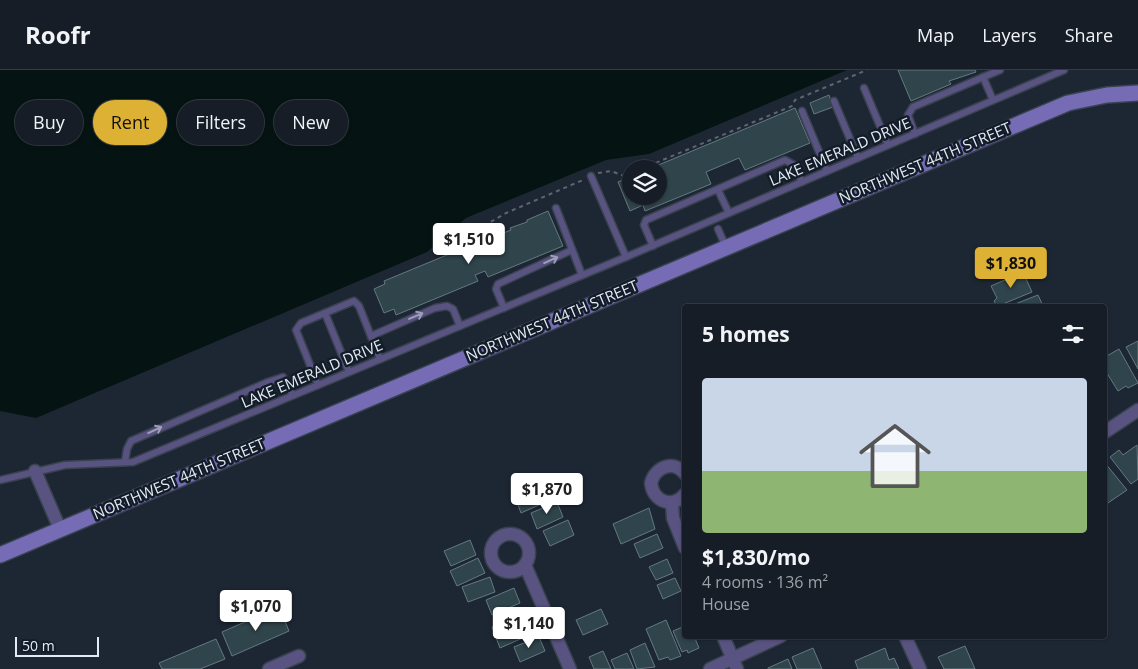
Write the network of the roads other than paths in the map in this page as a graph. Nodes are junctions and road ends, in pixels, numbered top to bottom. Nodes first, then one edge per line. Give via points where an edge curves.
1 (1000, 70) edge
2 (1064, 70) edge
3 (983, 77) junction
4 (1138, 81) edge
5 (864, 88) dead end
6 (1138, 93) edge
7 (1107, 95) junction
8 (994, 100) junction
9 (834, 101) dead end
10 (802, 111) dead end
11 (915, 134) junction
12 (888, 145) junction
13 (858, 158) junction
14 (827, 171) junction
15 (591, 176) road end
16 (802, 182) junction
17 (718, 190) junction
18 (556, 208) dead end
19 (729, 213) junction
20 (718, 229) dead end
21 (653, 246) junction
22 (726, 247) junction
23 (572, 250) junction
24 (626, 257) junction
25 (582, 275) junction
26 (504, 308) junction
27 (325, 313) junction
28 (460, 326) junction
29 (371, 336) junction
30 (380, 359) junction
31 (350, 372) junction
32 (318, 385) junction
33 (293, 395) junction
34 (1138, 410) edge
35 (1107, 431) edge
36 (125, 462) junction
37 (35, 471) junction
38 (682, 471) edge
39 (0, 480) edge
40 (682, 496) edge
41 (672, 503) junction
42 (60, 529) junction
43 (682, 540) edge
44 (0, 555) edge
45 (525, 565) dead end
46 (724, 639) edge
47 (776, 639) edge
48 (906, 639) edge
49 (299, 656) dead end
50 (735, 664) edge
51 (269, 669) edge
52 (570, 669) edge
53 (710, 669) edge
54 (920, 669) edge

1 - 3 lane
2 - 8 lane, LAKE EMERALD DRIVE
3 - 8 lane
3 - 11 lane via 913,107 908,115
4 - 7 street, NORTHWEST 44TH STREET
5 - 12 lane
6 - 7 street, NORTHWEST 44TH STREET
7 - 22 street, NORTHWEST 44TH STREET via 1068,103
8 - 11 lane, LAKE EMERALD DRIVE
9 - 13 lane
10 - 14 lane
11 - 12 lane, LAKE EMERALD DRIVE
12 - 13 lane, LAKE EMERALD DRIVE
13 - 14 lane, LAKE EMERALD DRIVE
14 - 16 lane, LAKE EMERALD DRIVE
15 - 24 lane
16 - 17 lane via 794,165 786,160
16 - 19 lane, LAKE EMERALD DRIVE
17 - 19 lane
17 - 21 lane via 646,220 644,225
18 - 23 lane
19 - 21 lane, LAKE EMERALD DRIVE
20 - 22 lane
21 - 24 lane, LAKE EMERALD DRIVE
22 - 42 street, NORTHWEST 44TH STREET
23 - 25 lane
26 -> 23 lane via 496,289 498,284
24 - 25 lane, LAKE EMERALD DRIVE
25 - 26 lane, LAKE EMERALD DRIVE
26 - 28 lane, LAKE EMERALD DRIVE
27 - 29 lane via 357,303
27 - 31 lane
27 - 32 lane via 301,323 296,330
29 -> 28 lane via 448,306 453,309
28 - 30 lane, LAKE EMERALD DRIVE
29 - 30 lane
30 - 31 lane, LAKE EMERALD DRIVE
31 - 32 lane, LAKE EMERALD DRIVE
32 - 33 lane, LAKE EMERALD DRIVE
33 - 36 lane, LAKE EMERALD DRIVE via 133,462
36 -> 33 lane via 131,441 268,382 283,377
34 - 35 street
36 - 37 lane, LAKE EMERALD DRIVE via 65,465
37 - 39 lane, LAKE EMERALD DRIVE
37 - 42 street
38 - 41 street via 666,466 652,477 655,495 659,500
40 - 41 street
41 - 43 street via 673,518
42 - 44 street, NORTHWEST 44TH STREET
45 - 52 street
46 - 50 street
47 - 50 street
48 - 54 street
49 - 51 street
50 - 53 street

